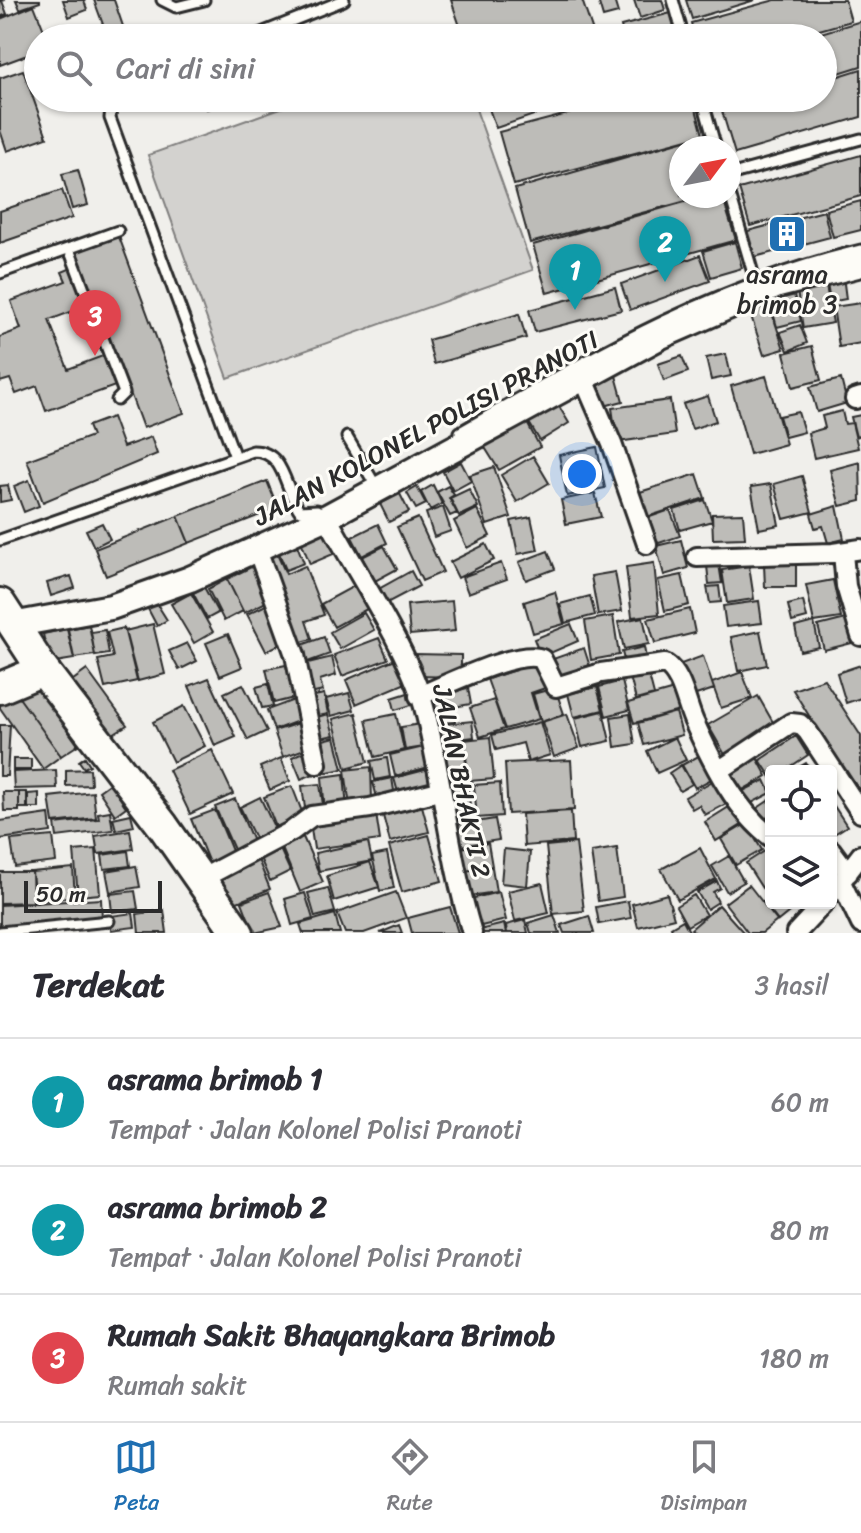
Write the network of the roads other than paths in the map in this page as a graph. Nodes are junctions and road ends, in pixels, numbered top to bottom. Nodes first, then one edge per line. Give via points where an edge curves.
1 (162, 0) edge
2 (204, 0) edge
3 (344, 0) edge
4 (673, 0) edge
5 (284, 24) edge
6 (680, 24) edge
7 (111, 112) edge
8 (706, 112) edge
9 (713, 136) edge
10 (861, 139) edge
11 (741, 172) edge
12 (734, 208) edge
13 (118, 231) dead end
14 (69, 249) junction
15 (861, 250) edge
16 (861, 264) edge
17 (0, 273) edge
18 (755, 280) junction
19 (583, 377) junction
20 (117, 400) dead end
21 (347, 437) dead end
22 (235, 457) junction
23 (373, 481) junction
24 (327, 517) junction
25 (0, 540) edge
26 (647, 544) dead end
27 (257, 549) junction
28 (852, 551) edge
29 (697, 557) dead end
30 (6, 614) edge
31 (861, 636) edge
32 (43, 670) junction
33 (0, 688) edge
34 (419, 696) junction
35 (317, 764) dead end
36 (726, 766) dead end
37 (439, 791) junction
38 (861, 813) edge
39 (765, 830) edge
40 (861, 855) edge
41 (837, 866) edge
42 (201, 879) junction
43 (846, 891) edge
44 (818, 909) edge
45 (109, 921) dead end
46 (861, 924) edge
47 (0, 932) edge
48 (238, 933) edge
49 (472, 933) edge
50 (796, 933) edge

1 - 2 lane via 176,7
3 - 5 lane
4 - 6 lane
7 - 22 lane
8 - 9 lane
10 - 11 lane
12 - 18 lane
13 - 14 lane
14 - 17 lane
14 - 20 lane via 124,393
15 - 18 lane
16 - 19 street, JALAN KOLONEL POLISI PRANOTI via 757,293
18 - 23 lane via 633,334
19 - 24 street, JALAN KOLONEL POLISI PRANOTI
19 - 26 street
21 - 23 lane
22 - 23 lane via 253,451 270,455 297,508 306,513
22 - 25 lane
24 - 27 street, JALAN KOLONEL POLISI PRANOTI
24 - 34 street, JALAN BHAKTI 2
27 - 30 street, JALAN KOLONEL POLISI PRANOTI via 140,598 71,616
27 - 35 street via 295,655
28 - 29 street
28 - 31 street via 846,586
30 - 32 main road
32 - 33 main road
32 - 42 main road
34 - 37 street, JALAN BHAKTI 2
34 - 39 street via 486,668 529,657 542,659 556,687 601,673 665,664 679,681 718,770
36 - 38 street via 797,723
37 - 42 street via 312,816
37 - 49 street, JALAN BHAKTI 2
40 - 43 street
41 - 43 street
42 - 48 main road
43 - 46 street
44 - 50 street
45 - 47 lane

